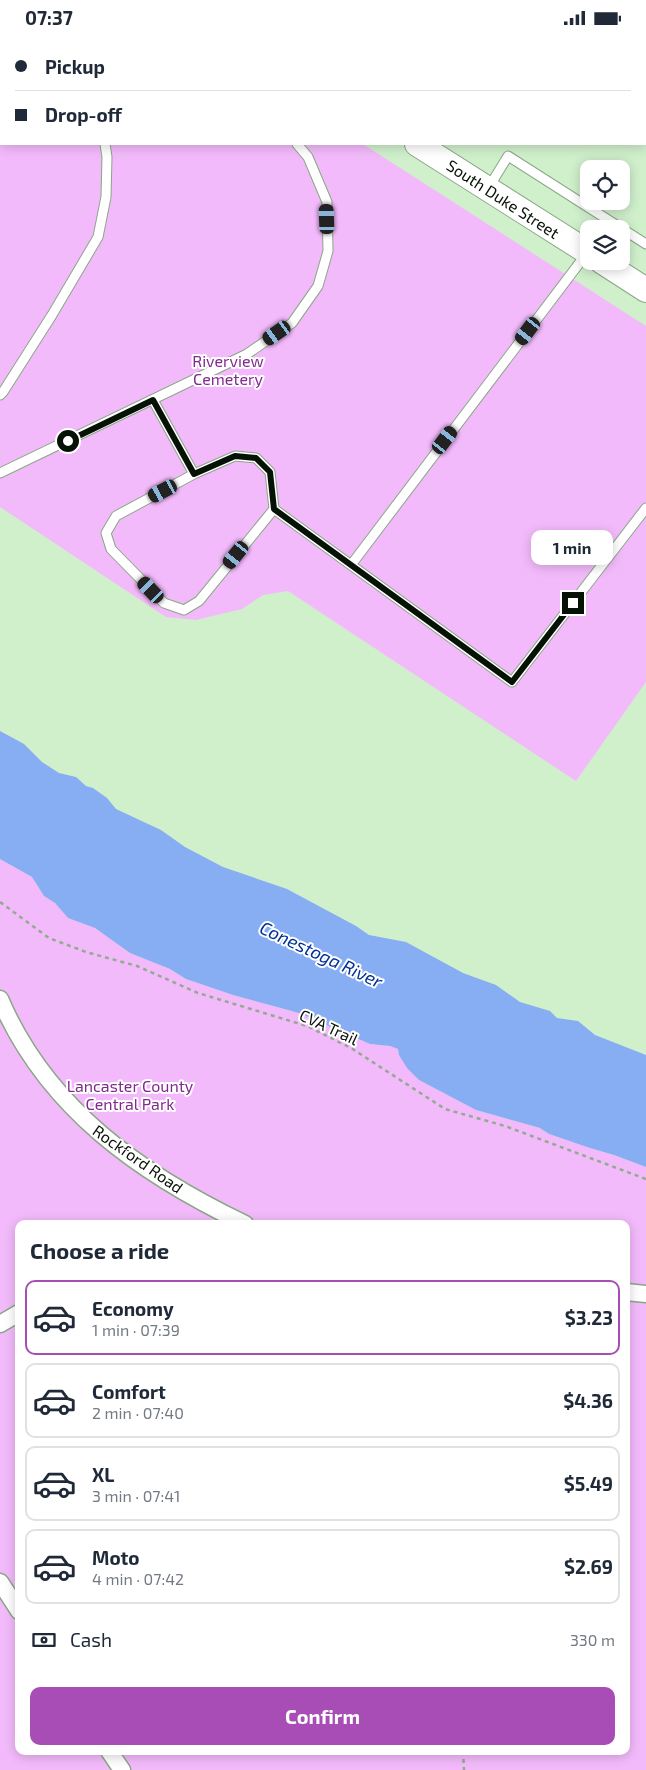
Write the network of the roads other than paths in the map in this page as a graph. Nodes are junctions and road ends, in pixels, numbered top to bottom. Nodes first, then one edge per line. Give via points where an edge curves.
1 (105, 145) edge
2 (298, 145) edge
3 (419, 145) edge
4 (488, 189) junction
5 (646, 244) edge
6 (580, 248) edge
7 (581, 270) edge
8 (615, 270) edge
9 (645, 288) edge
10 (5, 382) edge
11 (0, 395) edge
12 (153, 400) junction
13 (0, 473) edge
14 (194, 474) junction
15 (646, 508) edge
16 (274, 509) junction
17 (351, 565) junction
18 (0, 999) edge
19 (237, 1220) edge
20 (630, 1292) edge
21 (646, 1294) edge
22 (15, 1316) edge
23 (0, 1325) edge
24 (0, 1582) edge
25 (15, 1605) edge
26 (112, 1755) edge
27 (122, 1770) edge

1 - 10 lane via 106,197 98,237 52,315
2 - 12 lane via 308,157 327,202 328,251 318,286 292,323 247,354
3 - 4 main road, South Duke Street
4 - 5 lane via 508,157
4 - 6 main road, South Duke Street
7 - 17 lane
8 - 9 main road, South Duke Street
10 - 11 lane
12 - 13 lane
12 - 14 lane
14 - 16 lane via 235,456 256,458 270,472
14 - 16 lane via 116,516 106,533 111,549 164,603 184,610 199,601
15 - 17 lane via 512,682
16 - 17 lane
18 - 19 street, Rockford Road via 15,1033 36,1066 100,1134 176,1188
20 - 21 street
22 - 23 street
24 - 25 street
26 - 27 street

